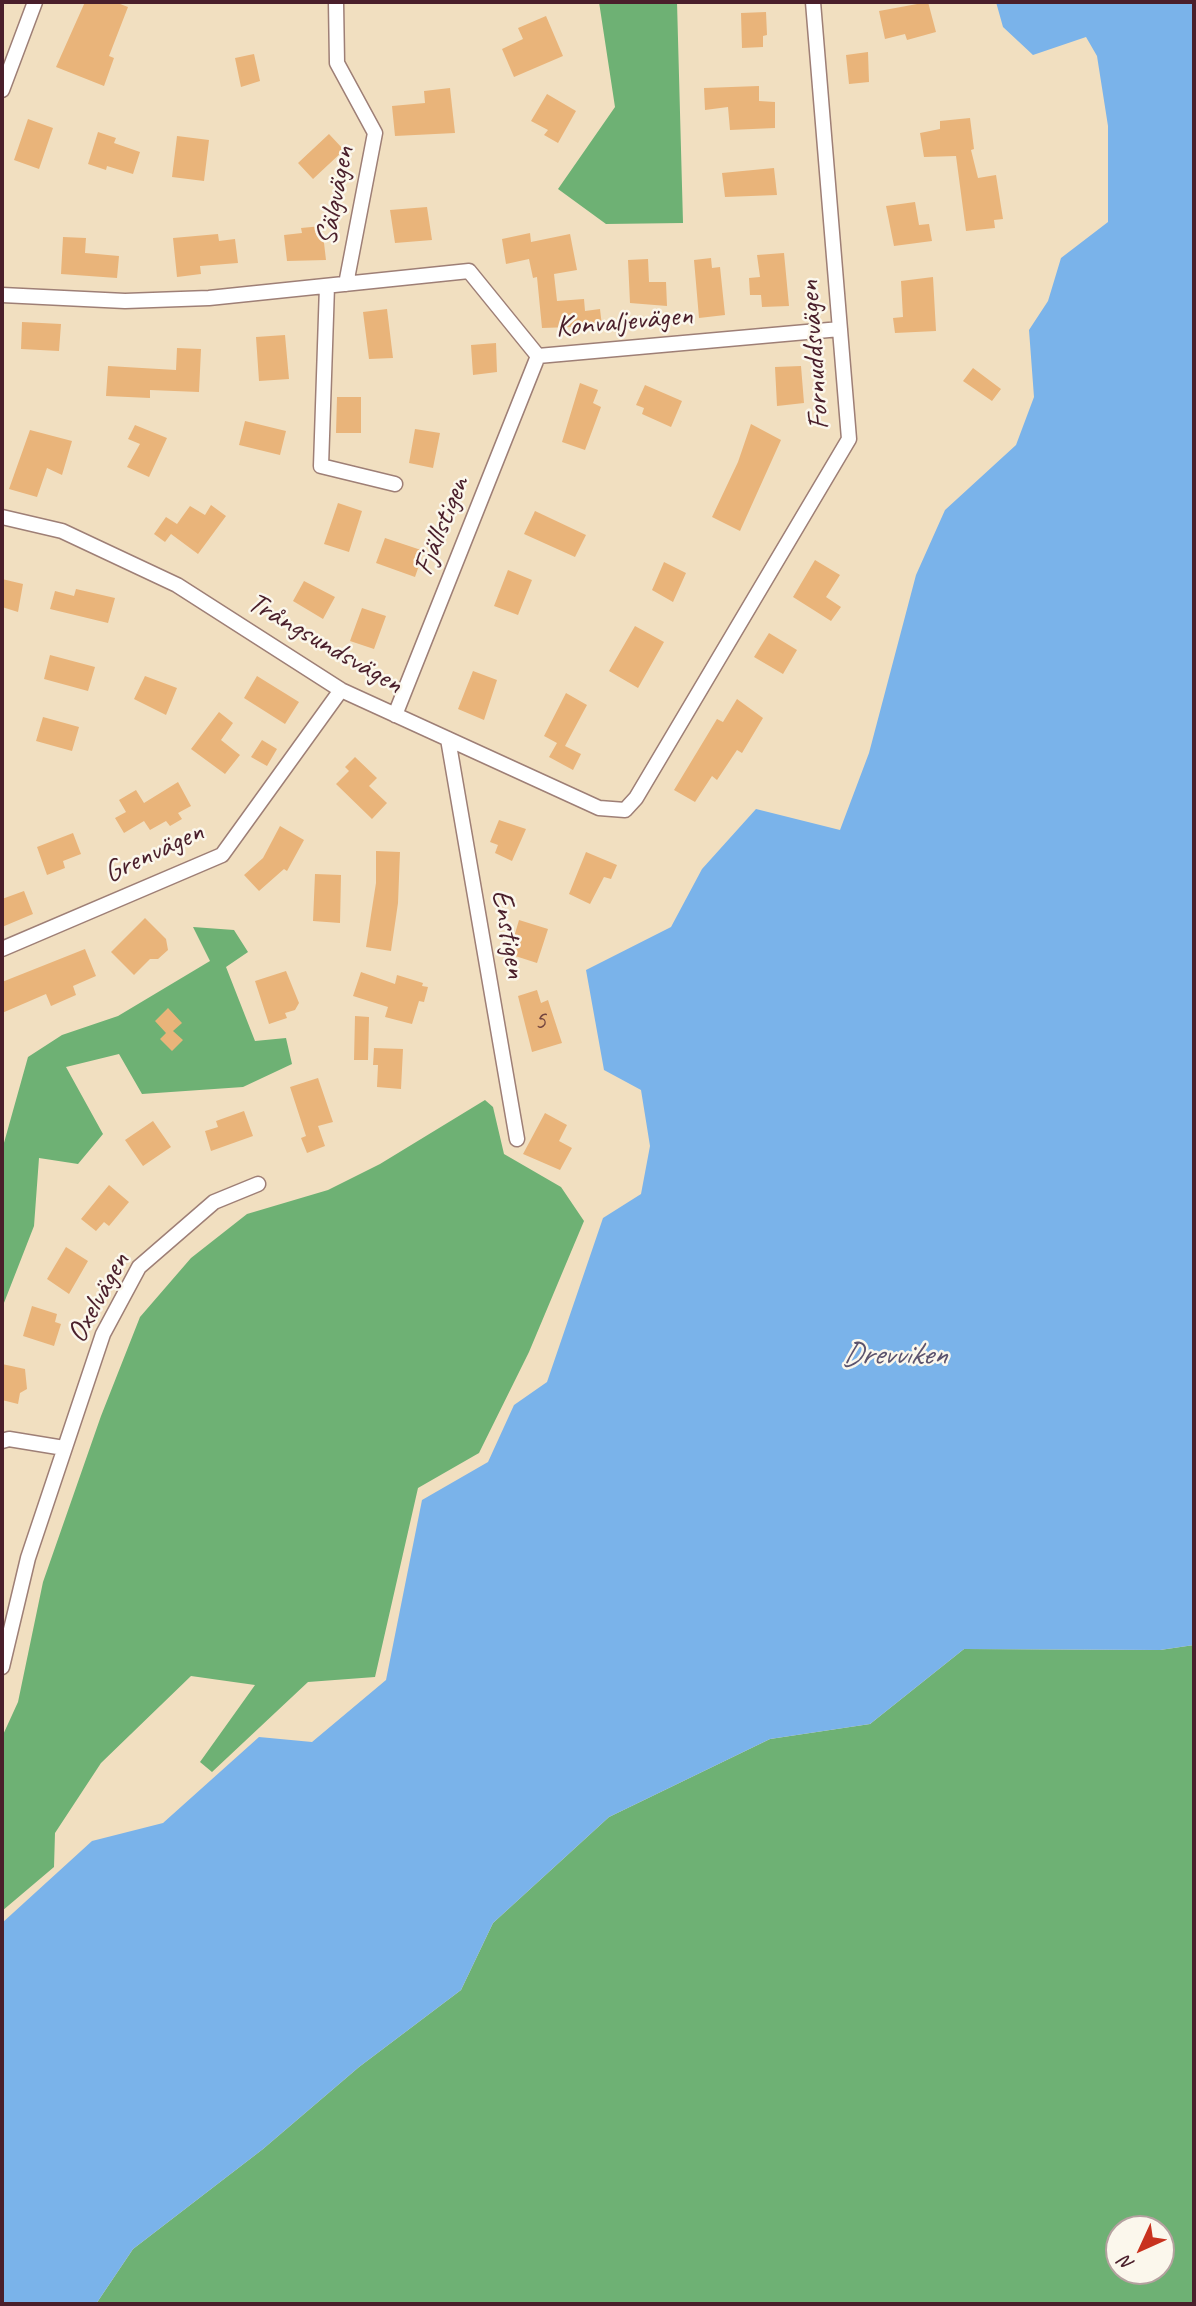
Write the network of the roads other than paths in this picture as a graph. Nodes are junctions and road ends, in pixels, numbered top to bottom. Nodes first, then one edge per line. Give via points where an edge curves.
1 (35, 2) edge
2 (336, 2) edge
3 (813, 2) edge
4 (5, 73) edge
5 (2, 90) edge
6 (346, 284) junction
7 (327, 286) junction
8 (2, 295) edge
9 (840, 329) junction
10 (538, 356) junction
11 (395, 484) dead end
12 (2, 517) edge
13 (341, 690) junction
14 (395, 715) junction
15 (448, 739) junction
16 (625, 810) joint
17 (2, 949) edge
18 (517, 1139) dead end
19 (258, 1184) dead end
20 (2, 1441) edge
21 (64, 1448) junction
22 (2, 1667) edge

1 - 4 street
2 - 6 street, Sälgvägen via 337,63 375,133
3 - 9 street, Fornuddsvägen
4 - 5 street
6 - 7 street, Konvaljevägen
6 - 10 street, Konvaljevägen via 469,271
7 - 8 street, Konvaljevägen via 125,301
7 - 11 street via 321,466
9 - 10 street, Konvaljevägen
9 - 16 street, Fornuddsvägen via 849,439
10 - 14 street, Fjällstigen
12 - 13 street, Trångsundsvägen via 62,531 177,585
13 - 14 street, Trångsundsvägen
13 - 17 street, Grenvägen via 222,855
14 - 15 street, Trångsundsvägen
15 - 16 street, Trångsundsvägen via 598,808
15 - 18 street, Enstigen
19 - 21 street, Oxelvägen via 214,1202 139,1267 103,1334
20 - 21 street
21 - 22 street, Oxelvägen via 27,1558

